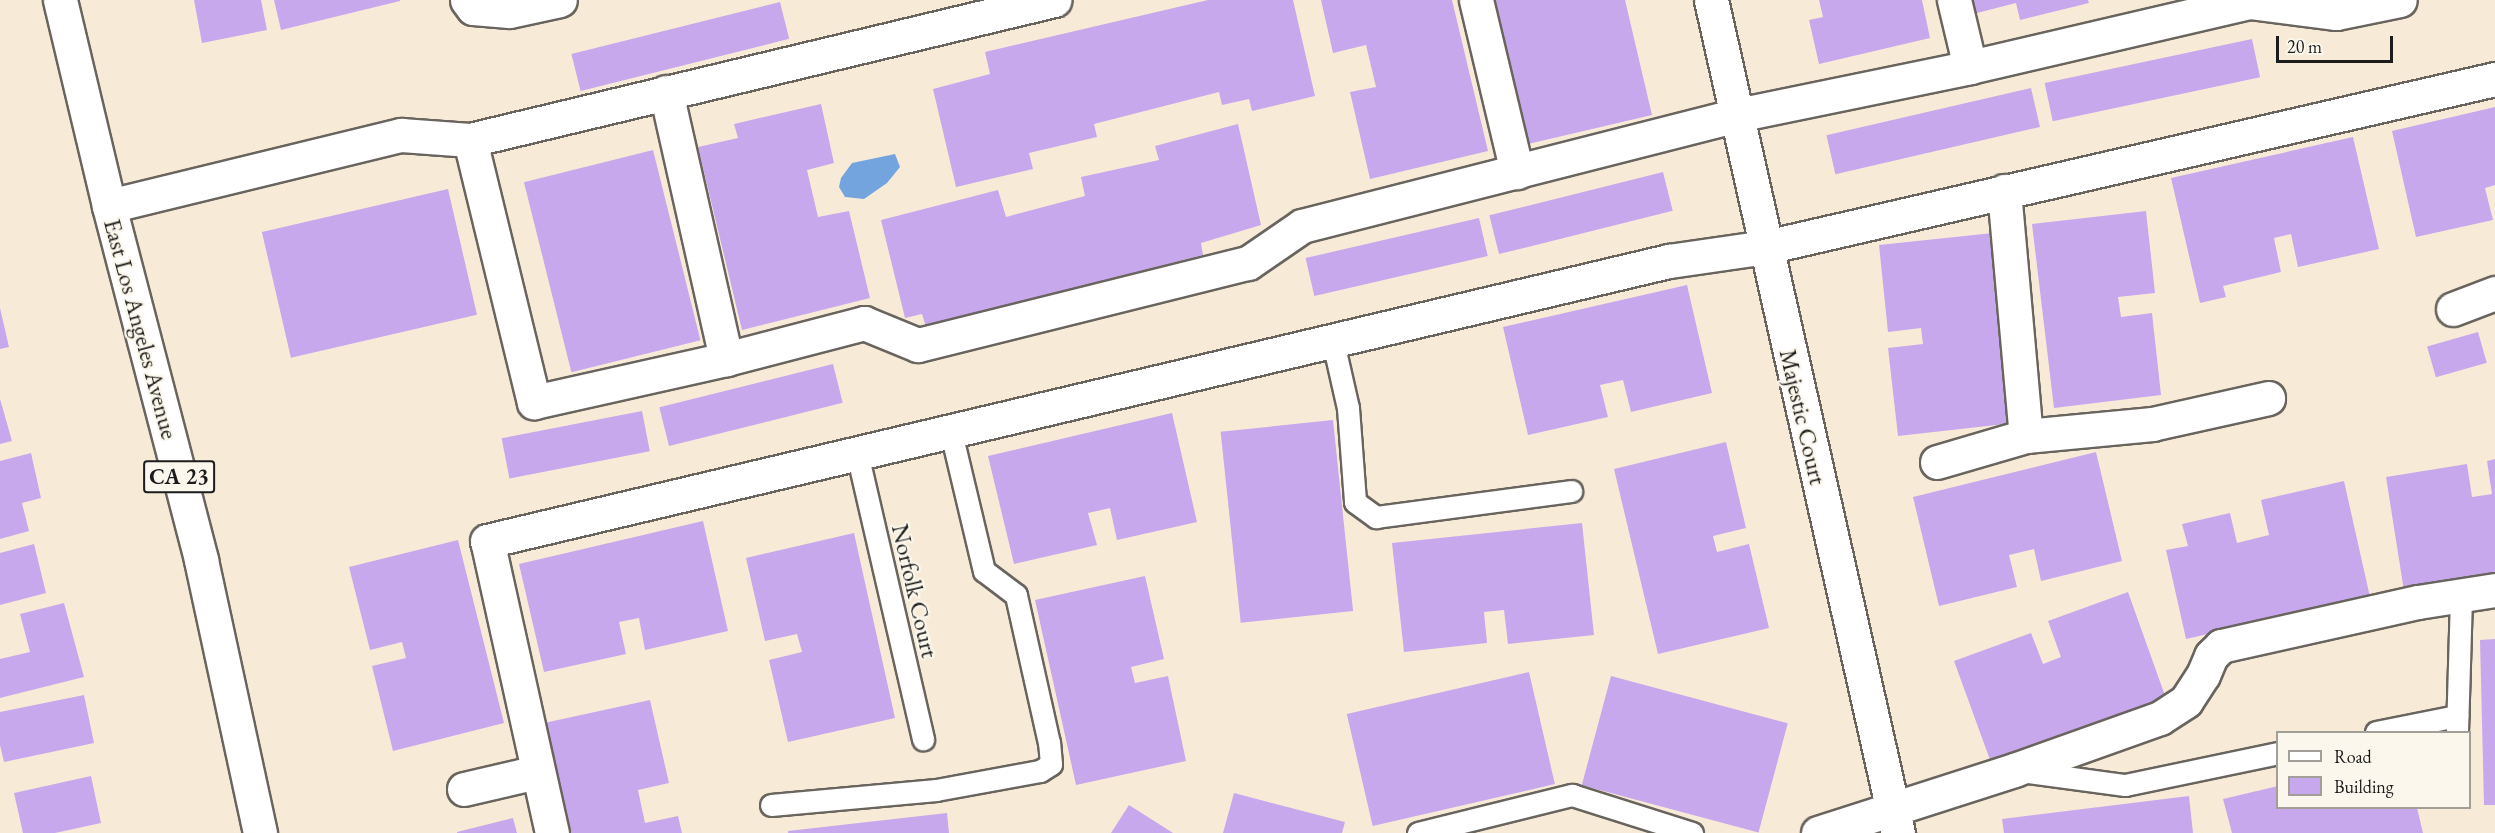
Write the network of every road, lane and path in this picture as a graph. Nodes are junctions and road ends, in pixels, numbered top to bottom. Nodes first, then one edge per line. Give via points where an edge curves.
1 (60, 0) edge
2 (467, 0) edge
3 (560, 0) edge
4 (1054, 0) edge
5 (1476, 0) edge
6 (1711, 0) edge
7 (1954, 0) edge
8 (2400, 0) edge
9 (1970, 67) junction
10 (2495, 79) edge
11 (666, 92) junction
12 (1737, 116) junction
13 (470, 140) junction
14 (1517, 172) junction
15 (2004, 191) junction
16 (109, 206) junction
17 (1766, 248) junction
18 (2495, 293) edge
19 (2453, 309) dead end
20 (1334, 342) junction
21 (726, 359) junction
22 (2268, 398) dead end
23 (951, 432) junction
24 (2026, 436) junction
25 (857, 453) junction
26 (1937, 462) dead end
27 (1572, 491) dead end
28 (2495, 590) edge
29 (2462, 596) junction
30 (2457, 724) edge
31 (2386, 731) edge
32 (922, 740) dead end
33 (2276, 753) edge
34 (2014, 770) junction
35 (537, 772) junction
36 (464, 789) dead end
37 (771, 805) dead end
38 (1895, 821) edge
39 (260, 833) edge
40 (552, 833) edge
41 (1419, 833) edge
42 (1692, 833) edge
43 (1818, 833) edge

1 - 16 street, East Los Angeles Avenue / CA 23
2 - 3 street via 472,8 509,11
4 - 11 street
5 - 14 street
6 - 12 street, Majestic Court
7 - 9 street
8 - 9 street via 2336,13 2249,2
9 - 12 street
10 - 15 street
11 - 13 street
11 - 21 street
12 - 14 street
12 - 17 street, Majestic Court
13 - 16 street via 401,135
13 - 21 street via 534,402
14 - 21 street via 1302,226 1248,263 918,345 864,323
15 - 17 street
15 - 24 street
16 - 39 street, East Los Angeles Avenue / CA 23 via 201,560
17 - 20 street via 1669,261
17 - 38 street, Majestic Court
18 - 19 street
20 - 23 street
20 - 27 lane via 1348,408 1355,502 1376,517
22 - 24 street via 2152,424
23 - 25 street
23 - 37 lane via 984,571 1016,595 1050,743 1051,764 1040,771 936,790
24 - 26 street
25 - 32 lane, Norfolk Court
25 - 35 street via 487,541
28 - 29 street
29 - 30 lane
29 - 34 street via 2418,602 2221,646 2211,656 2204,675 2186,701 2160,718
30 - 31 lane
33 - 34 lane via 2125,785
34 - 38 street
35 - 36 street
35 - 40 street
38 - 43 street
41 - 42 lane via 1572,795

